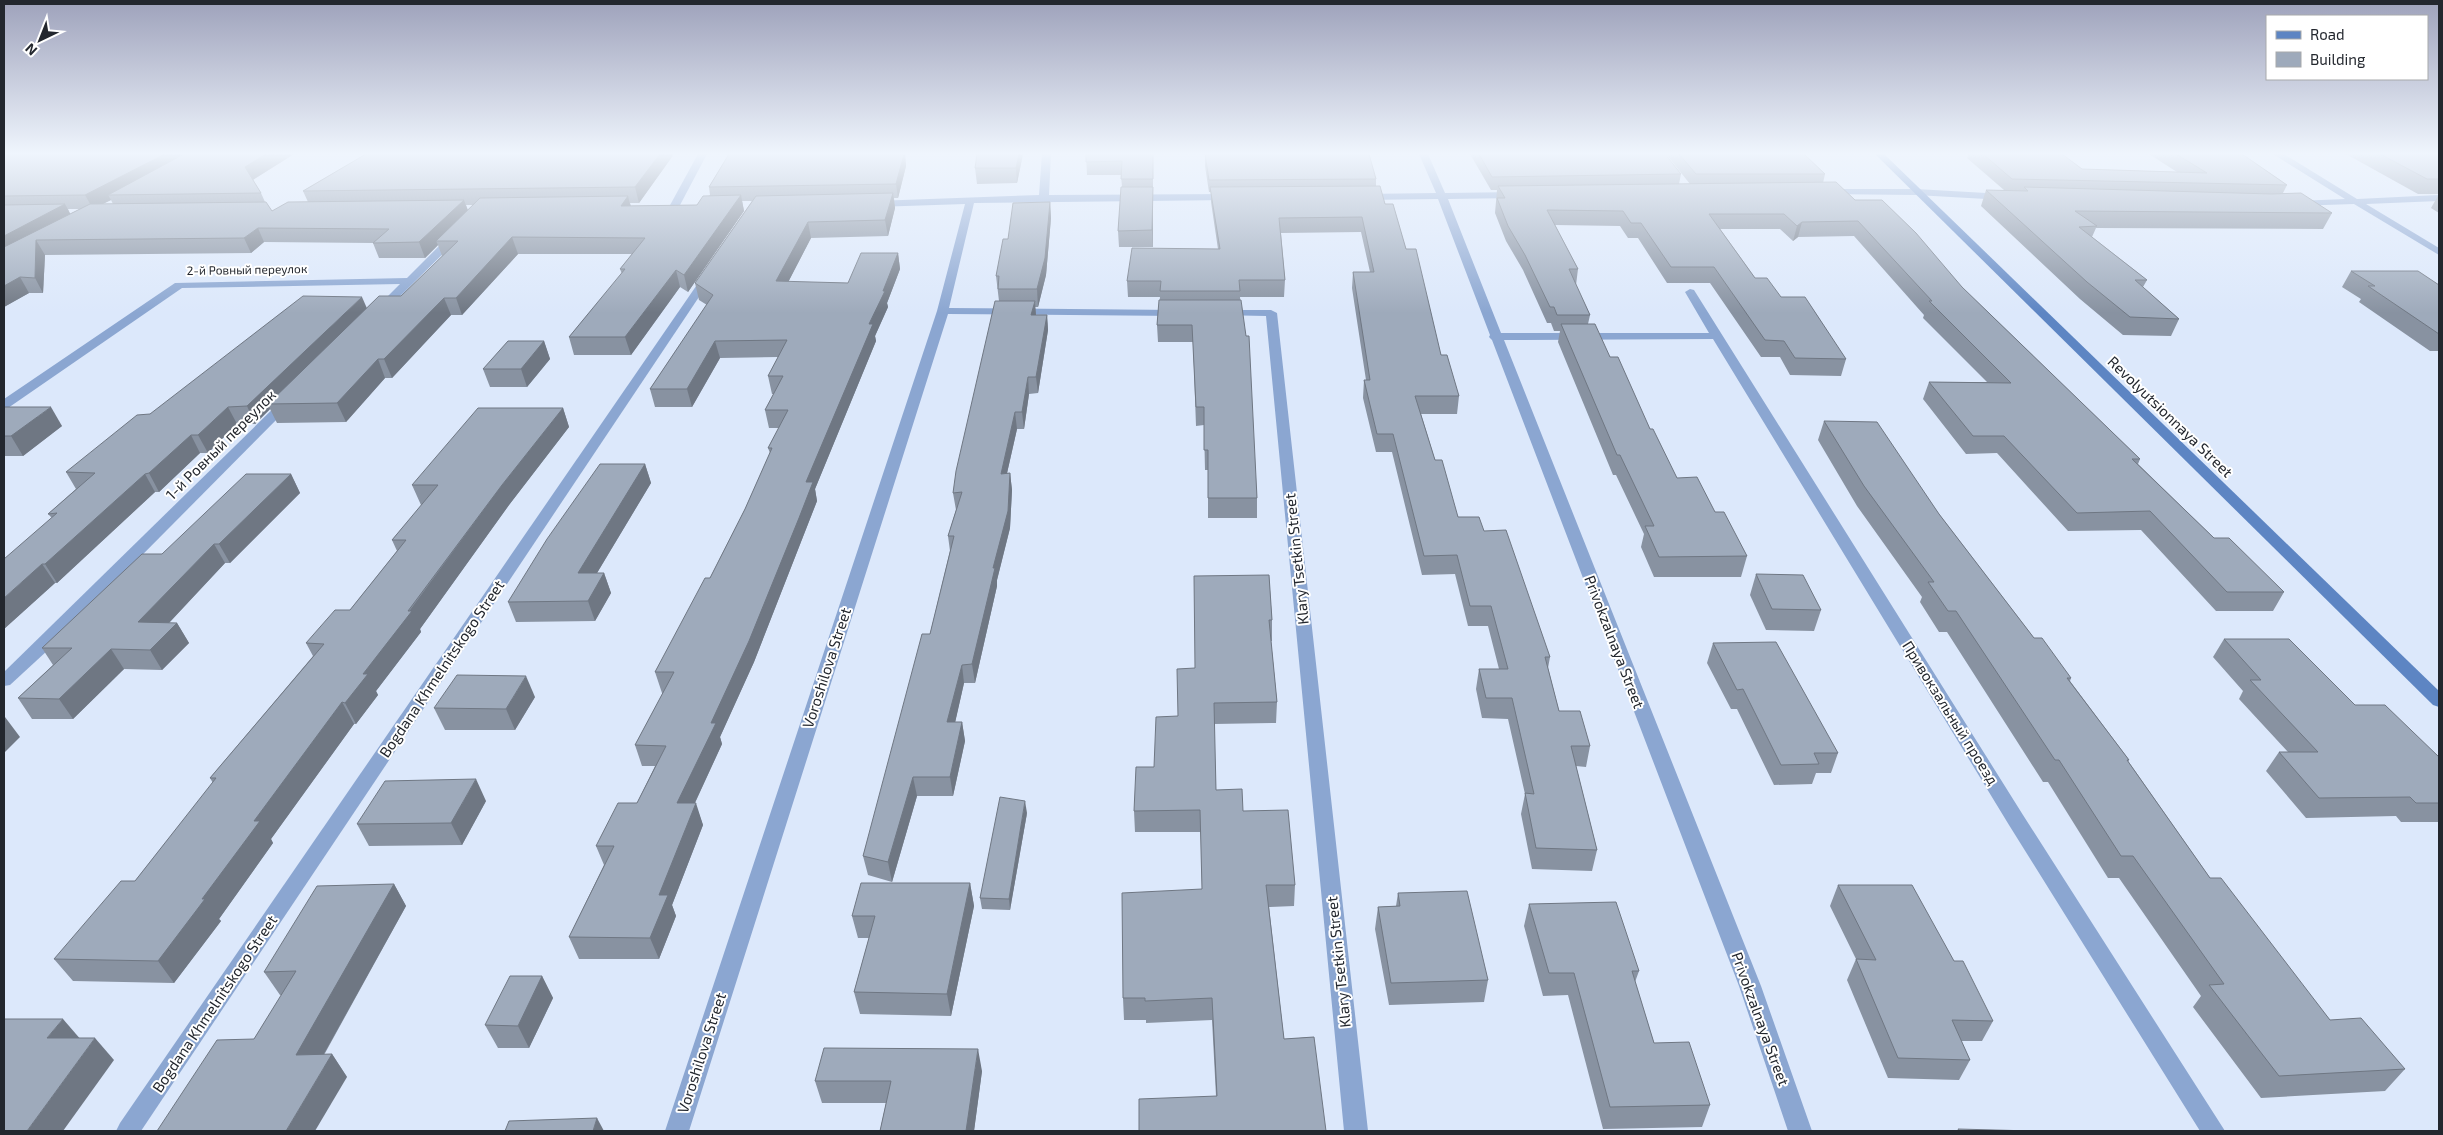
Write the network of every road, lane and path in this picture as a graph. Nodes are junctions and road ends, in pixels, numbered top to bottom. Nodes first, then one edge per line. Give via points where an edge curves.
1 (969, 207) edge
2 (1446, 207) edge
3 (1931, 207) edge
4 (2362, 207) edge
5 (462, 229) edge
6 (2439, 252) edge
7 (716, 264) edge
8 (408, 281) junction
9 (1690, 292) dead end
10 (943, 312) junction
11 (1191, 313) edge
12 (1211, 313) edge
13 (366, 324) edge
14 (1717, 336) junction
15 (1495, 337) junction
16 (296, 394) edge
17 (4, 405) edge
18 (4, 680) edge
19 (2439, 701) edge
20 (128, 1131) edge
21 (677, 1131) edge
22 (1356, 1131) edge
23 (1800, 1131) edge
24 (2213, 1131) edge

1 - 10 street, Voroshilova Street
2 - 15 street, Privokzalnaya Street
3 - 19 street, Revolyutsionnaya Street
4 - 6 street
5 - 8 street
7 - 20 street, Bogdana Khmelnitskogo Street
8 - 13 street
8 - 17 street, 2-й Ровный переулок via 179,285
9 - 14 street, Привокзальный проезд
10 - 11 street
10 - 21 street, Voroshilova Street
12 - 22 street, Klary Tsetkin Street via 1271,313
14 - 15 street
14 - 24 street, Привокзальный проезд via 2016,820
15 - 23 street, Privokzalnaya Street via 1750,986
16 - 18 street, 1-й Ровный переулок

